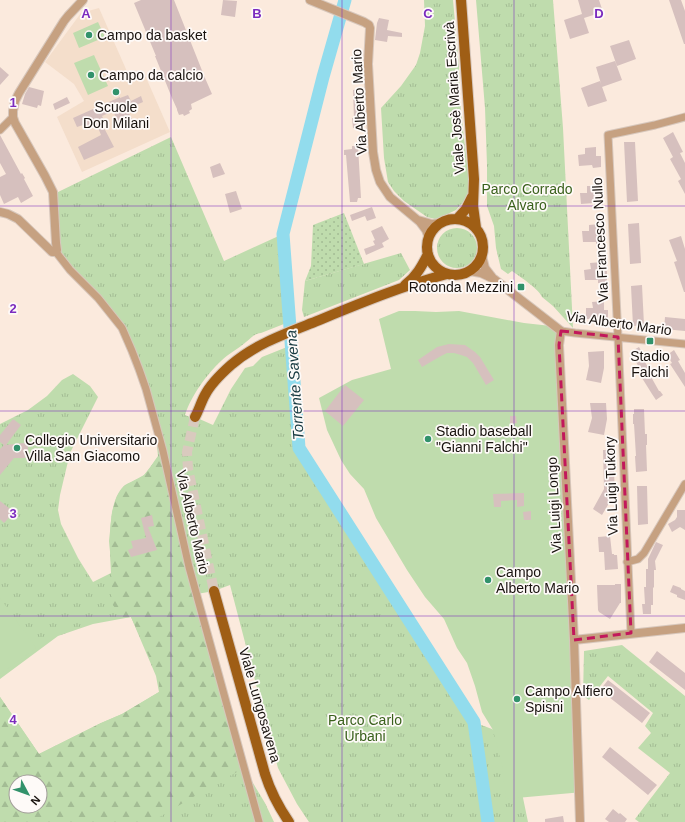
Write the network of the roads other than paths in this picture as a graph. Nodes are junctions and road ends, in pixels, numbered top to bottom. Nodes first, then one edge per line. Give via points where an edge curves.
1 (83, 0) edge
2 (461, 0) edge
3 (314, 1) edge
4 (13, 117) junction
5 (685, 118) edge
6 (0, 130) edge
7 (474, 193) junction
8 (0, 212) edge
9 (457, 219) junction
10 (418, 220) junction
11 (441, 223) junction
12 (476, 228) junction
13 (429, 238) junction
14 (56, 252) junction
15 (428, 254) junction
16 (482, 256) junction
17 (470, 271) junction
18 (447, 274) junction
19 (494, 279) junction
20 (396, 291) junction
21 (561, 331) junction
22 (618, 337) junction
23 (685, 344) edge
24 (195, 417) tunnel mouth
25 (684, 487) edge
26 (627, 562) junction
27 (214, 591) tunnel mouth
28 (685, 628) edge
29 (630, 633) junction
30 (574, 640) junction
31 (259, 822) edge
32 (289, 822) edge
33 (580, 822) edge

1 - 4 street via 64,21 19,93
2 - 7 main road, Viale Josè Maria Escrivà
3 - 10 street, Via Alberto Mario via 369,25 371,130 376,170 390,197
4 - 6 street
4 - 14 street via 53,192
5 - 22 street, Via Francesco Nullo via 608,135
7 - 9 main road, Viale Josè Maria Escrivà via 466,209
7 - 12 main road, Viale Josè Maria Escrivà via 473,211
8 - 14 street via 18,219 52,252
9 - 11 main road
9 - 12 main road via 464,220
10 - 11 street, Via Alberto Mario via 432,224
10 - 13 street, Via Alberto Mario
11 - 13 main road
12 - 16 main road via 482,241
13 - 15 main road
14 - 31 street, Via Alberto Mario via 122,328 139,369 163,451 189,566
15 - 18 main road via 435,267
15 - 20 main road via 420,270
16 - 17 main road
16 - 19 street, Via Alberto Mario via 488,273
17 - 18 main road via 459,275
17 - 19 street, Via Alberto Mario
18 - 20 main road
19 - 21 street, Via Alberto Mario
20 - 24 main road via 276,338 242,356 220,375 206,394
21 - 22 street, Via Alberto Mario
21 - 30 street, Via Luigi Longo via 559,345
22 - 23 street, Via Alberto Mario
22 - 26 street, Via Luigi Tukory
25 - 26 street via 644,552 638,559
26 - 29 street, Via Luigi Tukory
27 - 32 main road, Viale Lungosavena via 270,790
28 - 29 street
29 - 30 street
30 - 33 street, Via Luigi Longo

